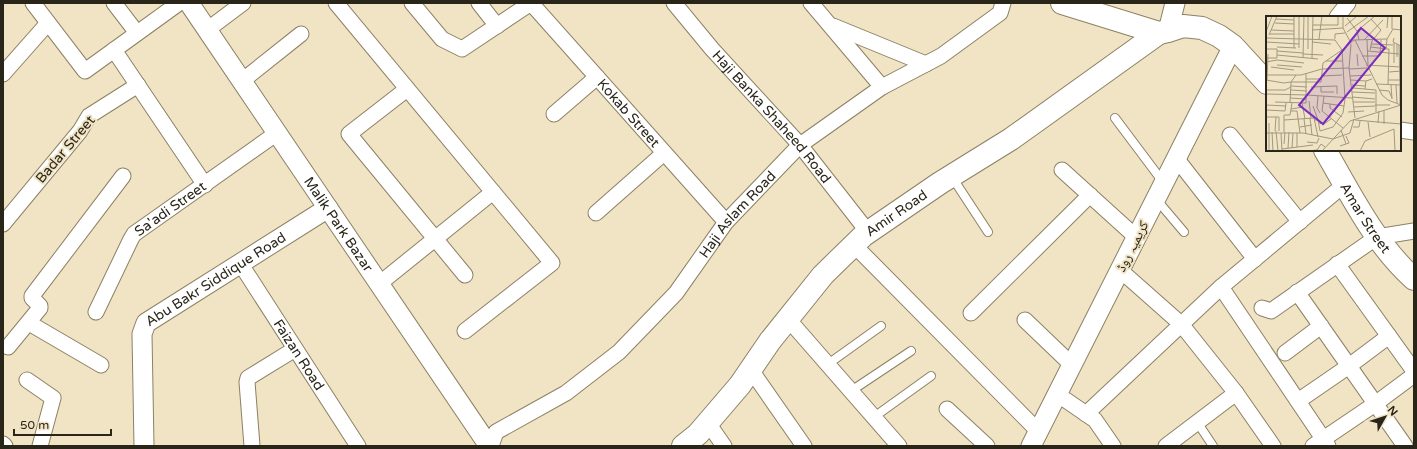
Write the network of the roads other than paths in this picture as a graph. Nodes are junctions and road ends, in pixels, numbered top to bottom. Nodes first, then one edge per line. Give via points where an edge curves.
1 (33, 3) edge
2 (114, 3) edge
3 (180, 3) edge
4 (189, 3) edge
5 (243, 3) edge
6 (336, 3) edge
7 (412, 3) edge
8 (480, 3) edge
9 (531, 3) edge
10 (674, 3) edge
11 (811, 3) edge
12 (1003, 3) edge
13 (1062, 3) edge
14 (1175, 3) edge
15 (1348, 3) edge
16 (1338, 16) edge
17 (48, 22) junction
18 (830, 25) junction
19 (497, 26) junction
20 (207, 30) junction
21 (1164, 32) junction
22 (137, 33) junction
23 (301, 34) dead end
24 (1233, 46) junction
25 (114, 50) junction
26 (926, 64) junction
27 (5, 69) edge
28 (597, 77) junction
29 (242, 81) junction
30 (1266, 82) edge
31 (138, 85) junction
32 (882, 87) junction
33 (407, 89) junction
34 (554, 114) dead end
35 (1115, 118) dead end
36 (1401, 130) edge
37 (1414, 132) edge
38 (277, 133) junction
39 (1230, 136) dead end
40 (800, 145) junction
41 (1326, 151) edge
42 (664, 153) junction
43 (1176, 158) junction
44 (1062, 170) dead end
45 (123, 176) dead end
46 (951, 176) junction
47 (1345, 184) junction
48 (205, 185) junction
49 (1160, 191) junction
50 (493, 192) junction
51 (1090, 195) junction
52 (328, 208) junction
53 (596, 214) dead end
54 (726, 222) junction
55 (1300, 222) junction
56 (3, 224) edge
57 (1414, 231) edge
58 (988, 232) dead end
59 (1184, 232) dead end
60 (1136, 237) junction
61 (1377, 237) junction
62 (861, 238) junction
63 (435, 240) junction
64 (1255, 259) junction
65 (240, 263) junction
66 (1337, 264) junction
67 (1120, 270) junction
68 (465, 275) dead end
69 (1414, 279) edge
70 (379, 284) junction
71 (1221, 287) junction
72 (1297, 292) junction
73 (1262, 308) dead end
74 (96, 312) dead end
75 (971, 313) dead end
76 (788, 318) junction
77 (1025, 320) dead end
78 (29, 323) junction
79 (1181, 324) junction
80 (881, 326) dead end
81 (1321, 326) junction
82 (465, 331) dead end
83 (1389, 336) junction
84 (5, 348) edge
85 (295, 349) junction
86 (910, 351) dead end
87 (1285, 353) dead end
88 (828, 364) junction
89 (100, 365) dead end
90 (1072, 365) junction
91 (1349, 366) junction
92 (751, 370) junction
93 (1414, 371) edge
94 (1414, 375) edge
95 (931, 376) dead end
96 (27, 380) dead end
97 (851, 391) junction
98 (1236, 393) junction
99 (1057, 394) junction
100 (1298, 401) junction
101 (1375, 404) junction
102 (947, 409) dead end
103 (1086, 414) junction
104 (874, 417) junction
105 (1197, 422) junction
106 (708, 423) junction
107 (1034, 439) edge
108 (254, 443) edge
109 (3, 444) edge
110 (1321, 444) edge
111 (6, 446) edge
112 (40, 446) edge
113 (144, 446) edge
114 (358, 446) edge
115 (490, 446) edge
116 (683, 446) edge
117 (724, 446) edge
118 (804, 446) edge
119 (899, 446) edge
120 (987, 446) edge
121 (1113, 446) edge
122 (1166, 446) edge
123 (1213, 446) edge
124 (1273, 446) edge
125 (1405, 446) edge

1 - 17 street
2 - 22 street
3 - 22 street
4 - 20 street, Malik Park Bazar
5 - 20 street
6 - 33 street
7 - 19 street via 442,39 462,49
8 - 19 street
9 - 19 street
9 - 28 street, Kokab Street
10 - 40 street, Haji Banka Shaheed Road via 712,49
11 - 18 street
12 - 26 street, Haji Aslam Road via 1000,13
13 - 21 main road
14 - 21 street
15 - 16 street
17 - 25 street via 85,71
17 - 27 street
18 - 26 street
18 - 32 street
20 - 29 street, Malik Park Bazar
21 - 24 main road via 1183,26 1202,28
21 - 46 main road, Amir Road via 1011,139
22 - 25 street
23 - 29 street
24 - 30 main road
24 - 43 street, کریمیہ روڈ
25 - 31 street
26 - 32 street, Haji Aslam Road
28 - 34 street
28 - 42 street, Kokab Street
29 - 38 street, Malik Park Bazar
31 - 48 street
31 - 56 street, Badar Street via 89,116 80,131
32 - 40 street, Haji Aslam Road
33 - 50 street
33 - 63 street via 349,134
35 - 49 lane
36 - 37 street
38 - 48 street, Sa'adi Street
38 - 52 street, Malik Park Bazar
39 - 55 street
40 - 54 street, Haji Aslam Road
40 - 62 street, Haji Banka Shaheed Road
41 - 47 main road, Amar Street
42 - 53 street
42 - 54 street, Kokab Street
43 - 49 street, کریمیہ روڈ
43 - 64 street
44 - 51 street
45 - 78 street via 32,296 40,308
46 - 58 lane
46 - 62 main road, Amir Road
47 - 55 street
47 - 61 main road, Amar Street
48 - 74 street, Sa'adi Street via 134,234
49 - 59 lane
49 - 60 street, کریمیہ روڈ
50 - 63 street
50 - 82 street via 552,263
51 - 60 street
51 - 75 street
52 - 65 street, Abu Bakr Siddique Road
52 - 70 street, Malik Park Bazar
54 - 115 street, Haji Aslam Road via 676,293 619,352 566,393 496,432
55 - 64 street
57 - 61 street
60 - 67 street, کریمیہ روڈ
61 - 66 street
61 - 69 main road, Amar Street
62 - 76 main road, Amir Road via 823,275
62 - 107 street, Haji Banka Shaheed Road
63 - 68 street
63 - 70 street
64 - 71 street
65 - 85 street, Faizan Road
65 - 113 street, Abu Bakr Siddique Road via 146,323 142,334
66 - 72 street
66 - 83 street
67 - 79 street
67 - 90 street, کریمیہ روڈ
70 - 115 street, Malik Park Bazar
71 - 79 street
71 - 100 street
72 - 73 street via 1271,311
72 - 81 street
76 - 88 street
76 - 92 main road, Amir Road
77 - 90 street
78 - 84 street
78 - 89 street
79 - 98 street
79 - 103 street
80 - 88 lane
81 - 87 street
81 - 91 street
83 - 91 street
83 - 93 street
85 - 108 street via 248,378
85 - 114 street, Faizan Road
86 - 97 lane
88 - 97 street
90 - 99 street, کریمیہ روڈ
91 - 100 street
91 - 101 street
92 - 106 main road, Amir Road
92 - 118 street
94 - 101 street
95 - 104 lane
96 - 112 street via 53,398
97 - 104 street
98 - 105 street
98 - 124 street
99 - 103 street
99 - 107 street, کریمیہ روڈ
100 - 110 street
101 - 110 street
101 - 125 street
102 - 120 street
103 - 121 street via 1095,420
104 - 119 street
105 - 122 street
105 - 123 lane
106 - 116 main road, Amir Road
106 - 117 street
109 - 111 street

